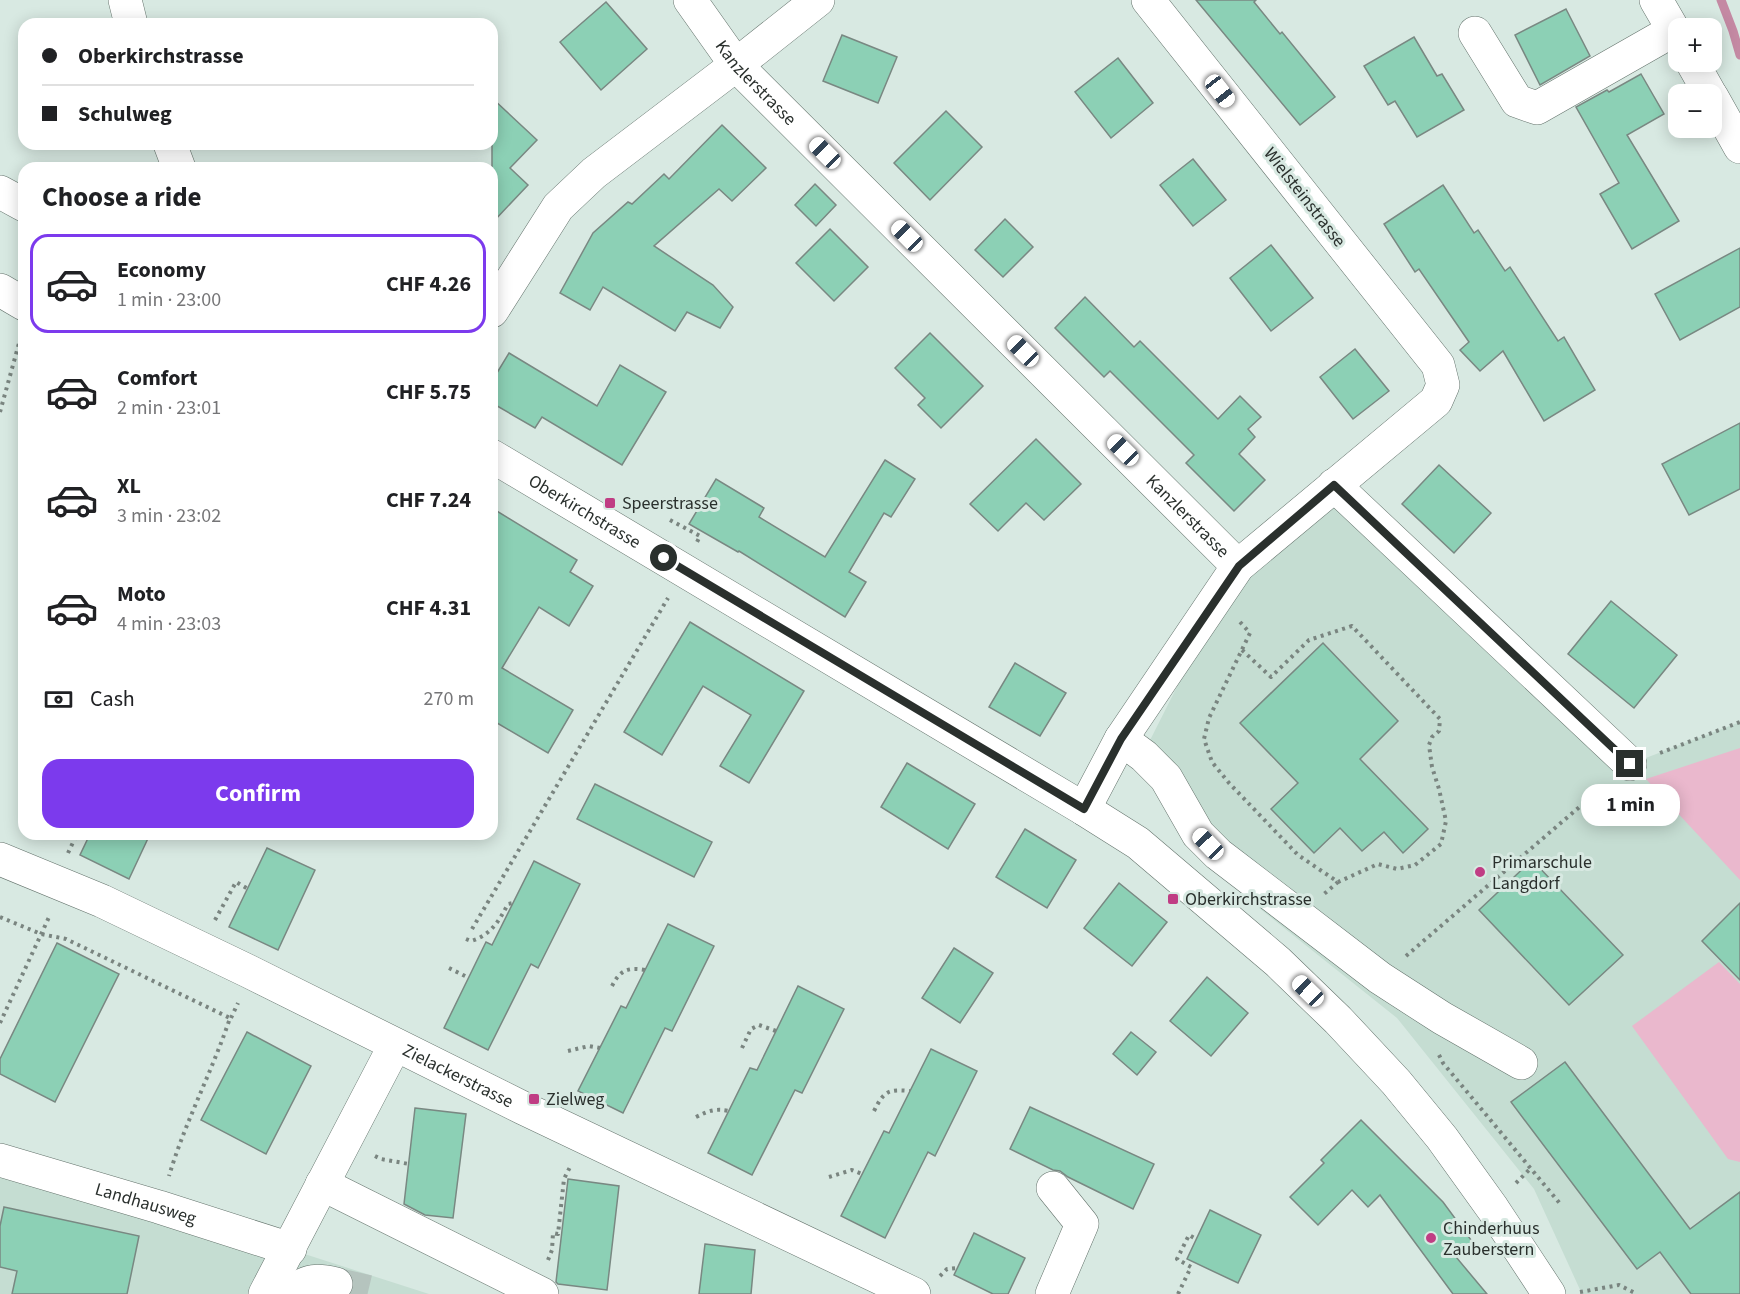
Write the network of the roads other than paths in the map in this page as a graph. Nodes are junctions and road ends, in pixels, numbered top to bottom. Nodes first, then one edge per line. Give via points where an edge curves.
1 (125, 0) edge
2 (690, 0) edge
3 (818, 0) edge
4 (1148, 0) edge
5 (1656, 0) edge
6 (130, 18) edge
7 (1668, 20) edge
8 (1475, 33) dead end
9 (1668, 38) edge
10 (736, 65) junction
11 (1722, 115) edge
12 (1740, 147) edge
13 (0, 192) edge
14 (18, 202) edge
15 (0, 290) edge
16 (498, 302) edge
17 (18, 313) edge
18 (498, 460) edge
19 (1334, 485) junction
20 (1239, 566) junction
21 (1121, 739) junction
22 (1630, 764) road end
23 (1084, 809) junction
24 (0, 859) edge
25 (396, 1045) junction
26 (1521, 1062) dead end
27 (0, 1160) edge
28 (322, 1184) junction
29 (1053, 1188) dead end
30 (290, 1249) junction
31 (336, 1284) tunnel mouth
32 (927, 1286) edge
33 (265, 1294) edge
34 (294, 1294) edge
35 (542, 1294) edge
36 (1052, 1294) edge
37 (1549, 1294) edge

1 - 6 street
2 - 10 street, Kanzlerstrasse
3 - 10 street
4 - 19 street, Wielsteinstrasse via 1438,365 1443,385 1436,401
5 - 7 street
8 - 9 street via 1516,101 1537,108
10 - 16 street via 594,173 558,207
10 - 20 street, Kanzlerstrasse
11 - 12 street
13 - 14 street
15 - 17 street
18 - 23 street, Oberkirchstrasse
19 - 20 street
19 - 22 street
20 - 21 street
21 - 23 street
21 - 26 street via 1166,778 1198,834 1218,854 1380,978
23 - 37 street, Oberkirchstrasse via 1138,843 1278,962 1338,1020 1442,1138
24 - 25 street, Zielackerstrasse via 102,901
25 - 28 street
25 - 32 street, Zielackerstrasse via 523,1108
27 - 30 street, Landhausweg
28 - 30 street
28 - 35 street
29 - 36 street via 1082,1224
30 - 33 street
31 - 34 street via 310,1281

